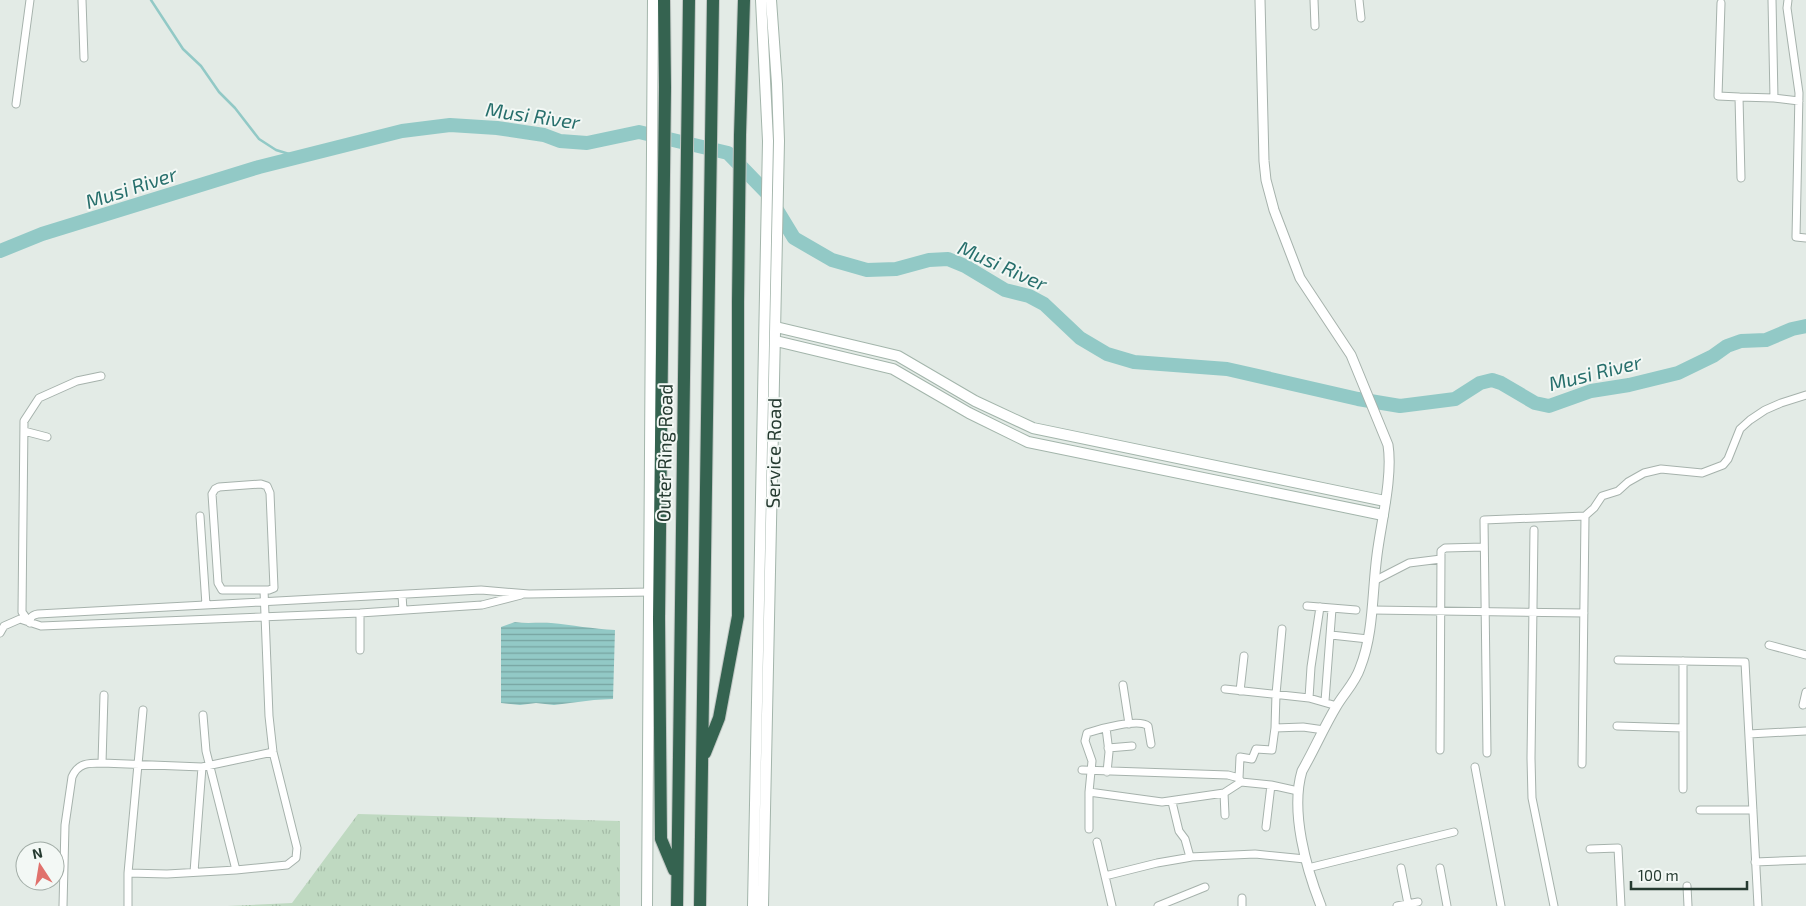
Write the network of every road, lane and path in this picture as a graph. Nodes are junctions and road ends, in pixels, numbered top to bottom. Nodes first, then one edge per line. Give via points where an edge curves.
1 (30, 0) edge
2 (82, 0) edge
3 (653, 0) edge
4 (664, 0) edge
5 (689, 0) edge
6 (713, 0) edge
7 (744, 0) edge
8 (761, 0) edge
9 (771, 0) edge
10 (1260, 0) edge
11 (1314, 0) edge
12 (1359, 0) edge
13 (1772, 0) edge
14 (1788, 0) edge
15 (1721, 3) dead end
16 (1361, 18) dead end
17 (1315, 26) dead end
18 (84, 58) dead end
19 (660, 87) junction
20 (1739, 97) junction
21 (1774, 98) junction
22 (1798, 101) junction
23 (16, 104) dead end
24 (774, 141) junction
25 (1741, 178) dead end
26 (1806, 238) edge
27 (776, 327) junction
28 (776, 341) junction
29 (100, 376) dead end
30 (1806, 395) edge
31 (24, 431) junction
32 (47, 437) dead end
33 (1385, 501) junction
34 (1383, 515) junction
35 (200, 516) dead end
36 (1585, 516) junction
37 (1534, 530) dead end
38 (1484, 547) junction
39 (1441, 559) junction
40 (1374, 581) junction
41 (251, 590) junction
42 (264, 590) junction
43 (650, 592) junction
44 (402, 594) junction
45 (529, 594) junction
46 (296, 601) junction
47 (265, 602) junction
48 (251, 603) junction
49 (184, 606) junction
50 (206, 606) junction
51 (1307, 606) dead end
52 (1320, 607) junction
53 (1332, 609) junction
54 (403, 610) junction
55 (1356, 610) dead end
56 (1372, 610) junction
57 (1440, 610) junction
58 (1485, 610) junction
59 (104, 611) junction
60 (1532, 611) junction
61 (360, 613) junction
62 (1584, 613) junction
63 (297, 615) junction
64 (265, 616) junction
65 (185, 620) junction
66 (30, 623) junction
67 (104, 624) junction
68 (2, 626) edge
69 (1282, 629) dead end
70 (0, 633) edge
71 (1332, 635) junction
72 (1368, 638) junction
73 (1768, 645) dead end
74 (360, 650) dead end
75 (1806, 655) edge
76 (1244, 656) dead end
77 (1618, 660) dead end
78 (1684, 661) junction
79 (1123, 685) dead end
80 (1225, 689) dead end
81 (1240, 691) junction
82 (1806, 692) edge
83 (1276, 694) junction
84 (104, 695) dead end
85 (1309, 698) junction
86 (1326, 702) junction
87 (1803, 705) dead end
88 (1337, 706) junction
89 (143, 710) dead end
90 (203, 715) dead end
91 (1129, 724) junction
92 (1617, 726) dead end
93 (1106, 728) junction
94 (1275, 728) junction
95 (1683, 728) junction
96 (1324, 730) junction
97 (1806, 731) edge
98 (1749, 734) junction
99 (1151, 744) dead end
100 (1132, 746) dead end
101 (1108, 748) junction
102 (1440, 750) dead end
103 (273, 752) junction
104 (1487, 753) dead end
105 (702, 760) junction
106 (102, 763) junction
107 (1582, 764) dead end
108 (138, 765) junction
109 (210, 766) junction
110 (202, 767) junction
111 (1475, 767) dead end
112 (1082, 770) dead end
113 (1091, 770) junction
114 (1107, 772) junction
115 (1240, 780) junction
116 (1271, 786) junction
117 (1683, 789) dead end
118 (1298, 791) junction
119 (1089, 792) junction
120 (1224, 793) junction
121 (1172, 802) junction
122 (1700, 810) dead end
123 (1753, 810) junction
124 (1225, 815) dead end
125 (1266, 828) dead end
126 (1089, 829) dead end
127 (1454, 832) dead end
128 (1097, 842) dead end
129 (1590, 849) dead end
130 (1210, 853) dead end
131 (1190, 857) junction
132 (1806, 860) edge
133 (1755, 862) junction
134 (1307, 864) junction
135 (1401, 868) dead end
136 (1440, 868) dead end
137 (236, 870) junction
138 (194, 872) junction
139 (128, 873) junction
140 (676, 874) junction
141 (1105, 876) junction
142 (1687, 886) dead end
143 (1205, 887) dead end
144 (1418, 902) dead end
145 (1408, 904) junction
146 (63, 906) edge
147 (128, 906) edge
148 (648, 906) edge
149 (677, 906) edge
150 (700, 906) edge
151 (753, 906) edge
152 (763, 906) edge
153 (1112, 906) edge
154 (1158, 906) edge
155 (1321, 906) edge
156 (1398, 906) edge
157 (1447, 906) edge
158 (1501, 906) edge
159 (1554, 906) edge
160 (1621, 906) edge
161 (1688, 906) edge
162 (1758, 906) edge

1 - 23 street
2 - 18 street
3 - 19 main road
4 - 19 highway
5 - 140 highway, Outer Ring Road
6 - 105 highway
7 - 105 highway via 738,302 738,616 719,718
8 - 24 main road, Service Road
9 - 24 main road, Service Road via 777,84
10 - 33 street via 1266,180 1300,278 1351,355 1388,446 1390,462
11 - 17 street
12 - 16 street
13 - 21 street
14 - 22 street
15 - 20 street via 1718,96
19 - 43 main road via 651,249
19 - 140 highway via 664,200 661,839
20 - 21 street
20 - 25 street
21 - 22 street
22 - 26 street via 1796,237
24 - 27 main road, Service Road
24 - 151 main road, Service Road via 766,290
27 - 28 main road, Service Road
27 - 33 main road via 898,356 975,401 1033,428
28 - 34 main road via 893,369 969,413 1028,442
28 - 152 main road, Service Road
29 - 31 street via 77,381 39,398 24,421
30 - 36 street via 1765,410 1740,428 1723,465 1702,473 1662,469 1644,474 1618,491 1602,496
31 - 32 street
31 - 66 street via 22,612
33 - 34 street
34 - 40 street
35 - 50 street
36 - 38 street via 1484,520
36 - 62 street
37 - 60 street
38 - 39 street via 1445,548 1441,551
38 - 58 street
39 - 40 street via 1409,563
39 - 57 street
40 - 56 street
41 - 42 street
41 - 42 street via 226,591 218,586 212,498 219,487 261,484 269,489 275,583 272,589
41 - 48 street
42 - 47 street
43 - 45 street
43 - 148 main road
44 - 45 street via 481,590
44 - 46 street
44 - 54 street
45 - 54 street via 482,605
46 - 47 street
46 - 63 street
47 - 48 street
47 - 64 street
48 - 50 street
49 - 50 street
49 - 59 street
49 - 65 street
51 - 52 street
52 - 53 street
52 - 85 street
53 - 55 street
53 - 71 street
54 - 61 street
56 - 57 street
56 - 72 street
57 - 58 street
57 - 102 street
58 - 60 street
58 - 104 street
59 - 66 street via 38,614 33,615
59 - 67 street
60 - 62 street
60 - 159 street via 1532,798
61 - 63 street
61 - 74 street
62 - 107 street
63 - 64 street
64 - 65 street
64 - 103 street
65 - 67 street
66 - 67 street via 41,626
66 - 68 street via 20,620
68 - 70 street
69 - 83 street
71 - 72 street
71 - 86 street
72 - 88 street via 1355,679
73 - 75 street
76 - 81 street
77 - 78 street
78 - 95 street
78 - 98 street via 1745,662
79 - 91 street
80 - 81 street
81 - 83 street
82 - 87 street
83 - 85 street
83 - 94 street
84 - 106 street
85 - 86 street
86 - 88 street
88 - 96 street
89 - 108 street
90 - 109 street
91 - 93 street
91 - 99 street via 1146,724
92 - 95 street
93 - 101 street
93 - 113 street via 1085,736 1092,761
94 - 96 street
94 - 115 street via 1272,750 1256,749 1252,759 1240,757
95 - 117 street
96 - 118 street via 1302,771
97 - 98 street
98 - 123 street
100 - 101 street
101 - 114 street
103 - 109 street
103 - 137 street via 297,848 296,858 287,865
105 - 150 highway
106 - 108 street
106 - 146 street via 80,765 72,777 65,825
108 - 110 street
108 - 139 street
109 - 110 street
109 - 137 street
110 - 138 street
111 - 158 street
112 - 113 street
113 - 114 street
113 - 119 street
114 - 115 street via 1228,775
115 - 116 street
115 - 120 street
116 - 118 street
116 - 125 street
118 - 134 street via 1301,842
119 - 121 street
119 - 126 street
120 - 121 street
120 - 124 street
121 - 131 street
122 - 123 street
123 - 133 street
127 - 134 street
128 - 141 street
129 - 160 street via 1618,848
130 - 131 street
131 - 134 street via 1255,854
131 - 141 street
132 - 133 street
133 - 162 street
134 - 155 street
135 - 145 street
136 - 157 street
137 - 138 street
138 - 139 street
139 - 147 street
140 - 149 highway, Outer Ring Road
141 - 153 street
142 - 161 street
143 - 154 street
144 - 145 street
145 - 156 street

